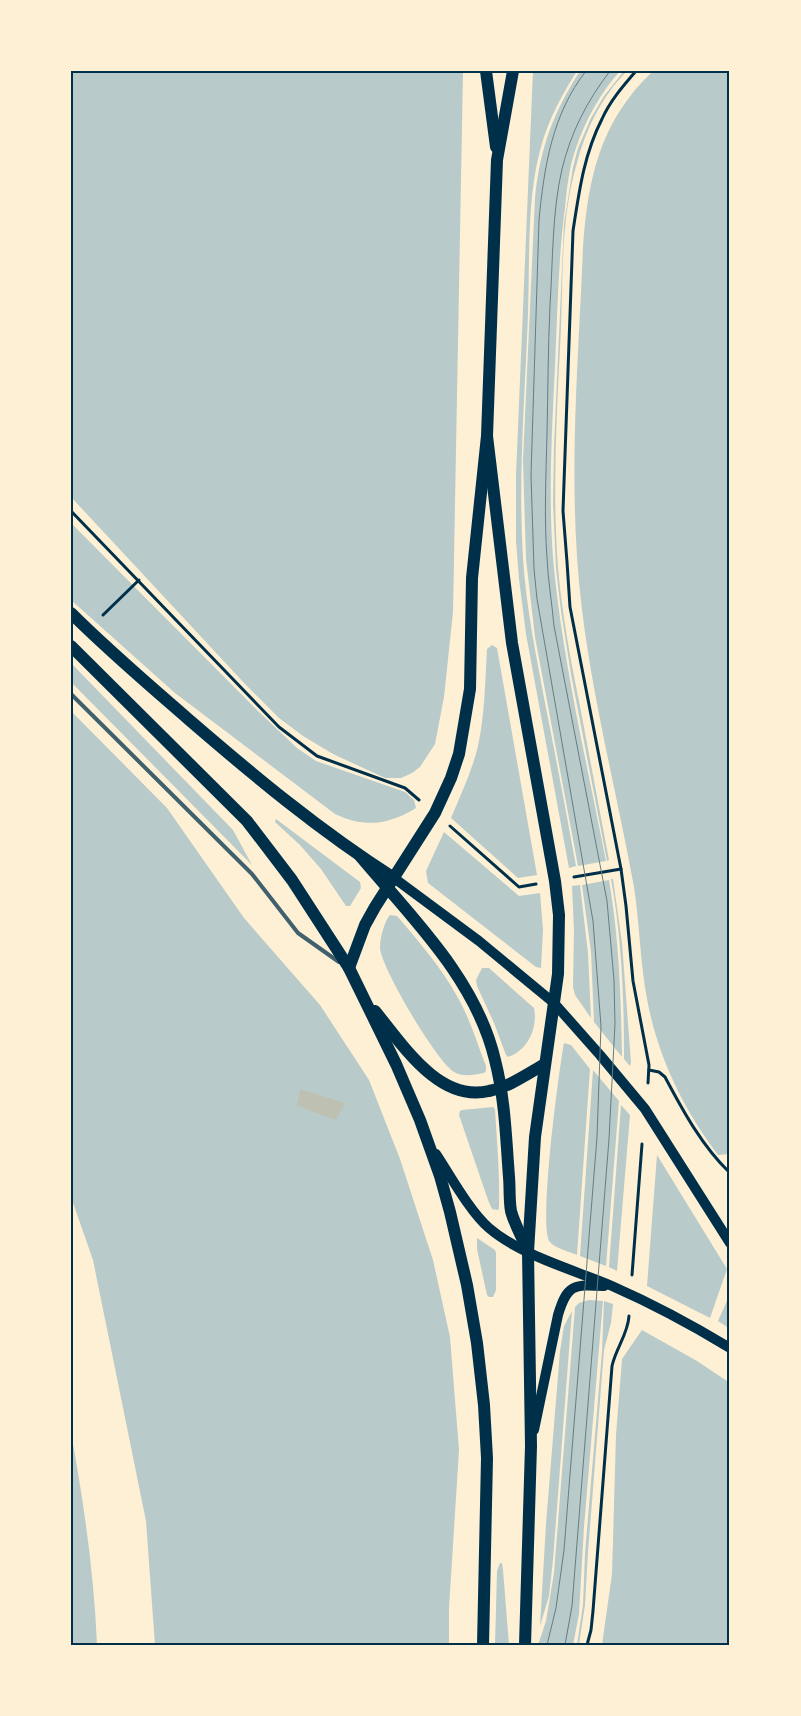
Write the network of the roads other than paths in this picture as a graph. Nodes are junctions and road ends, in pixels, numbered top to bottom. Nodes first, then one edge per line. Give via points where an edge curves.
1 (486, 71) edge
2 (513, 71) edge
3 (498, 160) junction
4 (487, 436) junction
5 (71, 613) edge
6 (71, 646) edge
7 (71, 694) edge
8 (390, 883) junction
9 (349, 968) junction
10 (361, 993) junction
11 (554, 1002) junction
12 (544, 1064) junction
13 (501, 1087) junction
14 (428, 1143) junction
15 (730, 1242) edge
16 (528, 1252) junction
17 (613, 1287) junction
18 (730, 1348) edge
19 (531, 1446) junction
20 (483, 1645) edge
21 (525, 1645) edge

1 - 3 main road
2 - 3 main road
3 - 4 main road
4 - 8 main road via 472,578 470,689 458,754 436,814
4 - 11 main road via 512,643 555,881 559,942
5 - 8 main road via 230,755
6 - 9 main road via 247,822 292,880
7 - 9 lane via 252,874 298,933
8 - 9 main road via 365,926
8 - 11 main road via 479,941
8 - 13 main road via 452,967 478,1009 487,1030
9 - 10 main road
10 - 13 main road via 433,1076 450,1087 470,1093
10 - 14 main road via 396,1064
11 - 12 main road
11 - 15 main road via 645,1109
12 - 13 main road
12 - 16 main road
13 - 16 main road via 512,1212
14 - 16 main road via 485,1225
14 - 20 main road via 467,1285 484,1405 487,1458
16 - 17 main road
16 - 19 main road
17 - 18 main road via 677,1317
17 - 19 main road via 581,1286 570,1290 564,1297
19 - 21 main road

